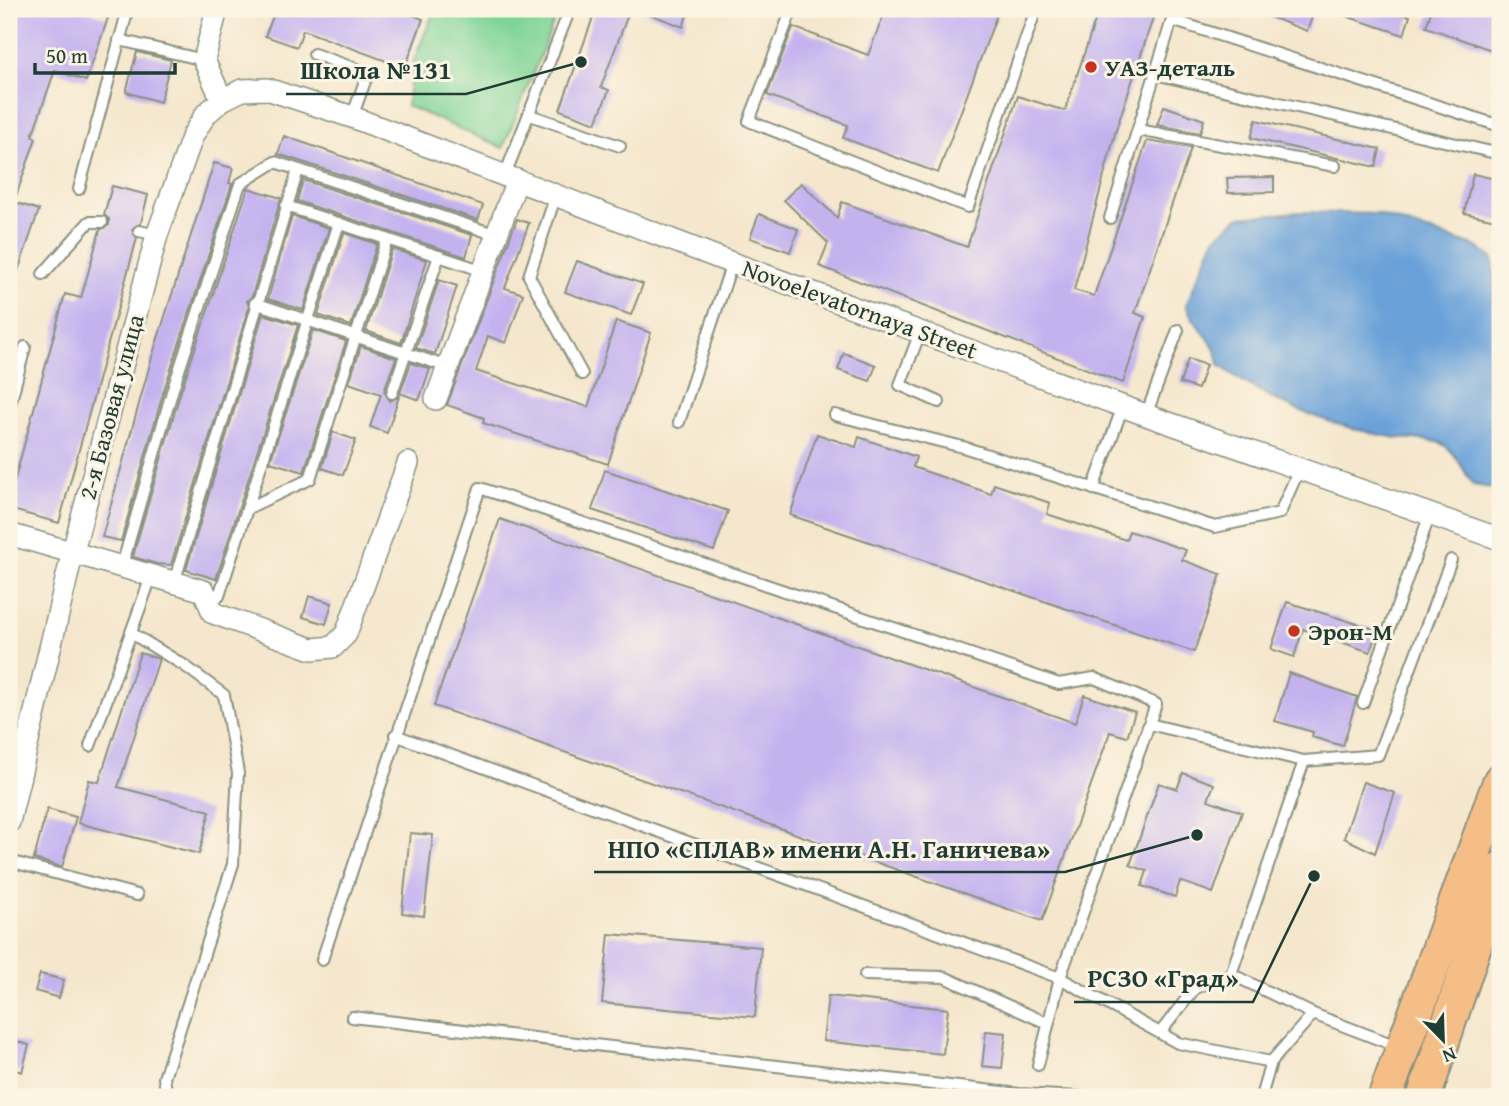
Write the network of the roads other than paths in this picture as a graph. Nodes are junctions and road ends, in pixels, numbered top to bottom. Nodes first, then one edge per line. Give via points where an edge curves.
1 (217, 9) edge
2 (570, 9) edge
3 (792, 9) edge
4 (1035, 9) edge
5 (124, 10) edge
6 (119, 40) junction
7 (314, 54) dead end
8 (204, 60) junction
9 (1155, 75) junction
10 (222, 100) junction
11 (530, 114) junction
12 (352, 117) junction
13 (1500, 126) edge
14 (1138, 130) junction
15 (620, 146) dead end
16 (1500, 154) edge
17 (1335, 166) dead end
18 (298, 170) junction
19 (511, 177) junction
20 (79, 189) dead end
21 (556, 195) junction
22 (286, 206) junction
23 (1111, 218) dead end
24 (102, 222) dead end
25 (339, 223) junction
26 (497, 235) junction
27 (387, 239) junction
28 (439, 256) junction
29 (732, 263) junction
30 (484, 271) junction
31 (43, 274) dead end
32 (255, 303) junction
33 (308, 320) junction
34 (921, 330) junction
35 (1178, 330) dead end
36 (355, 336) junction
37 (24, 347) dead end
38 (405, 353) junction
39 (448, 367) junction
40 (582, 374) dead end
41 (392, 393) dead end
42 (436, 399) dead end
43 (939, 402) dead end
44 (1123, 406) junction
45 (9, 408) edge
46 (835, 415) dead end
47 (1146, 415) junction
48 (679, 422) dead end
49 (408, 463) dead end
50 (1300, 467) junction
51 (1093, 489) junction
52 (247, 508) junction
53 (1430, 514) junction
54 (9, 534) edge
55 (1500, 539) edge
56 (72, 555) junction
57 (1451, 560) dead end
58 (121, 569) junction
59 (150, 576) junction
60 (174, 583) junction
61 (204, 591) junction
62 (131, 633) junction
63 (1363, 703) dead end
64 (1149, 724) junction
65 (395, 735) junction
66 (90, 746) dead end
67 (1304, 761) junction
68 (13, 780) edge
69 (1500, 781) edge
70 (9, 822) edge
71 (9, 861) edge
72 (1500, 869) edge
73 (137, 895) dead end
74 (322, 960) dead end
75 (1231, 974) junction
76 (865, 975) dead end
77 (1060, 978) junction
78 (1313, 1014) junction
79 (352, 1017) dead end
80 (1047, 1023) junction
81 (1160, 1033) junction
82 (1402, 1048) junction
83 (1271, 1062) junction
84 (1038, 1065) dead end
85 (1019, 1096) edge
86 (167, 1097) edge
87 (1080, 1097) edge
88 (1261, 1097) edge
89 (1385, 1097) edge
90 (1423, 1097) edge

1 - 8 street
2 - 11 lane
3 - 4 lane via 749,121 968,207
5 - 6 lane
6 - 8 lane
6 - 20 lane
7 - 12 lane via 368,73
8 - 10 street
9 - 13 lane via 1172,20
9 - 14 lane
9 - 16 lane
10 - 12 street, Novoelevatornaya Street via 242,90 267,89
10 - 56 street, 2-я Базовая улица via 193,135 148,233
11 - 15 lane
11 - 19 lane
12 - 19 street, Novoelevatornaya Street
14 - 17 lane
14 - 23 lane
18 - 22 lane
18 - 26 lane
18 - 58 lane via 275,162 240,184 172,392
19 - 21 street, Novoelevatornaya Street
19 - 26 street
21 - 29 street, Novoelevatornaya Street
21 - 40 lane via 528,276
22 - 25 lane
22 - 32 lane
24 - 31 lane via 89,222
25 - 27 lane
25 - 33 lane
26 - 30 street
27 - 28 lane
27 - 36 lane
28 - 30 lane
28 - 38 lane
29 - 34 street, Novoelevatornaya Street
29 - 48 lane
30 - 39 street
32 - 33 lane
32 - 60 lane
33 - 36 lane
33 - 52 lane
34 - 43 lane via 900,385
34 - 44 street, Novoelevatornaya Street
35 - 47 lane
36 - 38 lane
36 - 52 lane via 310,479
37 - 45 lane
38 - 39 lane
38 - 41 lane
39 - 42 street
44 - 47 street, Novoelevatornaya Street
44 - 51 lane
46 - 51 lane via 963,447
47 - 50 street, Novoelevatornaya Street
49 - 61 street via 346,634 333,647 312,649 212,613
50 - 51 lane via 1280,513 1215,527
50 - 53 street, Novoelevatornaya Street
52 - 61 lane via 219,596
53 - 55 street, Novoelevatornaya Street
53 - 63 lane
54 - 56 street
56 - 58 street
56 - 68 street, 2-я Базовая улица
57 - 67 lane via 1378,755
58 - 59 street
59 - 60 street
59 - 62 lane
60 - 61 street
62 - 66 lane
62 - 86 lane via 224,695 238,773 233,864 164,1078
64 - 65 lane via 1156,704 1094,678 1059,684 480,488
64 - 67 lane
64 - 77 lane
65 - 74 lane
65 - 77 lane
67 - 75 lane
68 - 70 street, 2-я Базовая улица
69 - 82 main road
71 - 73 lane
72 - 90 main road
75 - 78 lane
75 - 81 lane via 1195,988
76 - 80 lane via 944,977
77 - 80 lane
77 - 81 lane
78 - 82 lane
78 - 83 lane
79 - 85 lane
80 - 84 lane
81 - 83 lane via 1178,1044
82 - 89 main road
83 - 88 lane
85 - 87 lane

